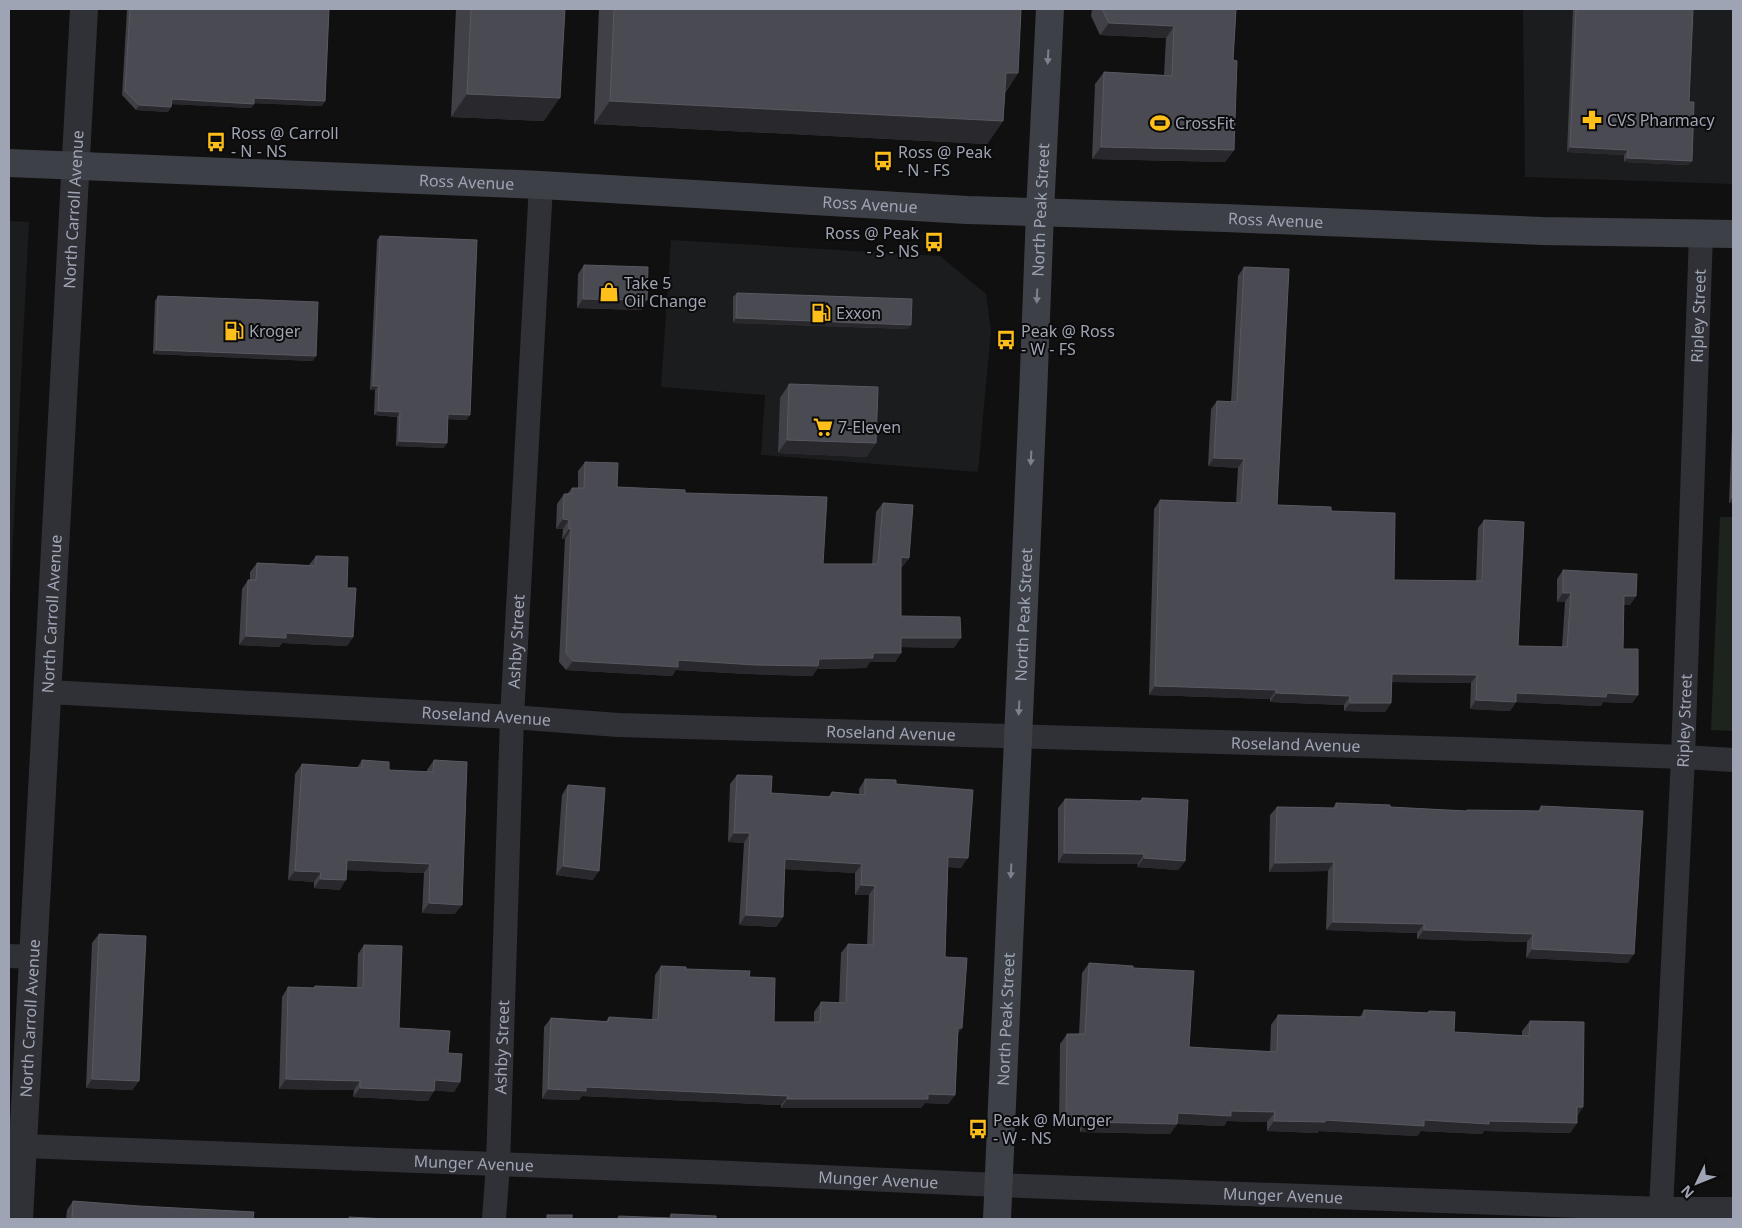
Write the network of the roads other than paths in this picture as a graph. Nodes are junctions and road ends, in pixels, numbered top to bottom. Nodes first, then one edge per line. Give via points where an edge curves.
1 (84, 9) edge
2 (1050, 9) edge
3 (9, 163) edge
4 (76, 166) junction
5 (541, 185) junction
6 (1040, 212) junction
7 (1701, 234) junction
8 (1733, 234) edge
9 (48, 692) junction
10 (512, 717) junction
11 (1018, 737) junction
12 (1683, 757) junction
13 (1733, 760) edge
14 (21, 957) edge
15 (23, 1146) junction
16 (498, 1165) junction
17 (998, 1185) junction
18 (1661, 1209) junction
19 (1733, 1209) edge
20 (19, 1219) edge
21 (494, 1219) edge
22 (997, 1219) edge

1 - 4 street, North Carroll Avenue
2 -> 6 main road, North Peak Street
3 - 4 main road, Ross Avenue
4 - 5 main road, Ross Avenue
4 - 9 street, North Carroll Avenue
5 - 6 main road, Ross Avenue
5 - 10 street, Ashby Street
6 - 7 main road, Ross Avenue
6 -> 11 main road, North Peak Street
7 - 8 main road, Ross Avenue
7 - 12 street, Ripley Street
9 - 10 street, Roseland Avenue
9 - 14 street, North Carroll Avenue
10 - 11 street, Roseland Avenue via 618,725
10 - 16 street, Ashby Street
11 - 12 street, Roseland Avenue
11 -> 17 main road, North Peak Street
12 - 13 street, Roseland Avenue
12 - 18 street, Ripley Street
14 - 15 street, North Carroll Avenue
15 - 16 street, Munger Avenue
15 - 20 street, North Carroll Avenue
16 - 17 street, Munger Avenue
16 - 21 street, Ashby Street
17 - 18 street, Munger Avenue
17 - 22 main road, North Peak Street
18 - 19 street, Munger Avenue

